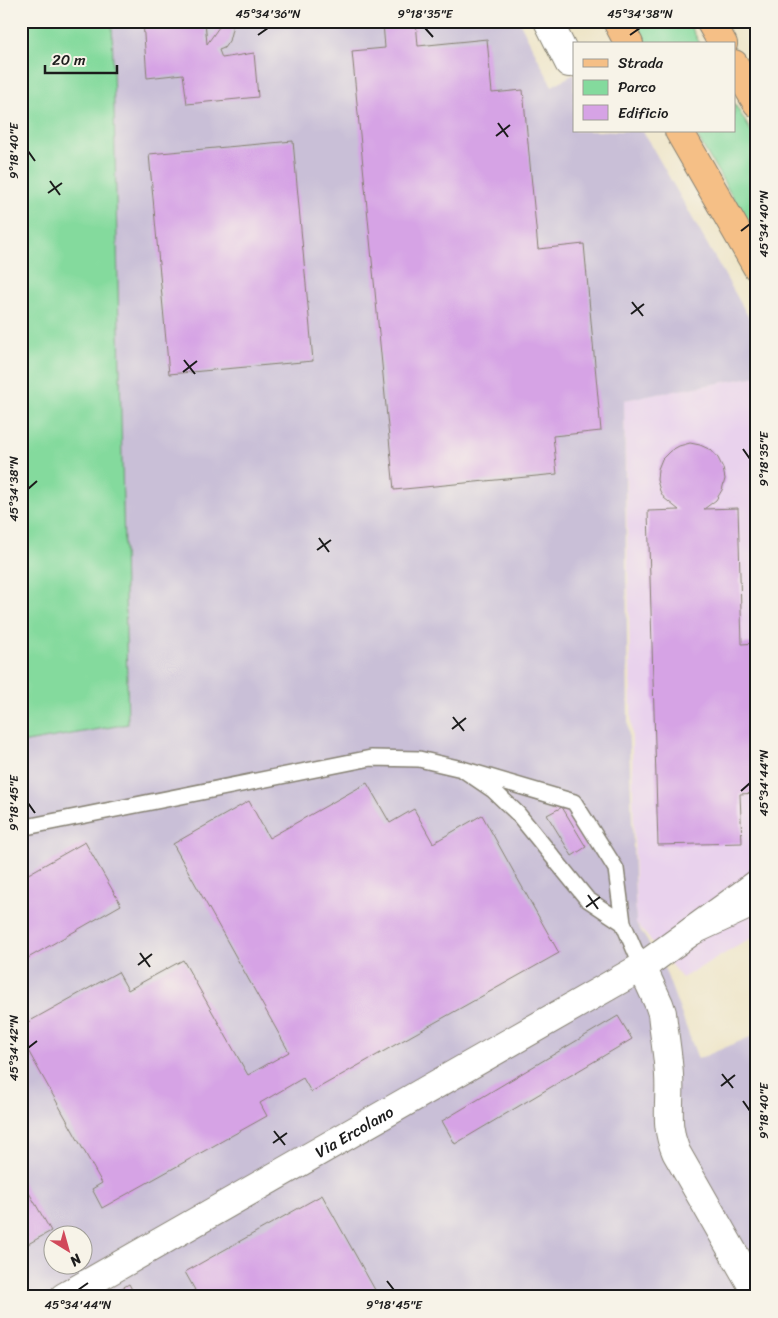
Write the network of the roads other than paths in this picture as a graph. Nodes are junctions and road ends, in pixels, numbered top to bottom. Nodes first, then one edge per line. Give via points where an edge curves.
1 (548, 21) edge
2 (617, 21) edge
3 (710, 21) edge
4 (629, 42) edge
5 (722, 42) edge
6 (569, 63) dead end
7 (736, 67) edge
8 (757, 103) edge
9 (680, 132) edge
10 (757, 267) edge
11 (462, 769) junction
12 (21, 828) edge
13 (757, 884) edge
14 (757, 902) edge
15 (623, 923) junction
16 (692, 931) junction
17 (642, 967) junction
18 (757, 1294) edge
19 (64, 1297) edge

1 - 6 street
2 - 4 main road
3 - 5 main road
7 - 8 main road
9 - 10 main road
11 - 12 lane via 419,759 371,758
11 - 15 lane via 493,790 518,814 587,899
11 - 15 lane via 574,802 616,868
13 - 16 street, Via Ercolano
14 - 16 street, Via Ercolano
15 - 17 lane
16 - 17 street, Via Ercolano
17 - 18 street via 662,1013 669,1073 671,1140
17 - 19 street, Via Ercolano

